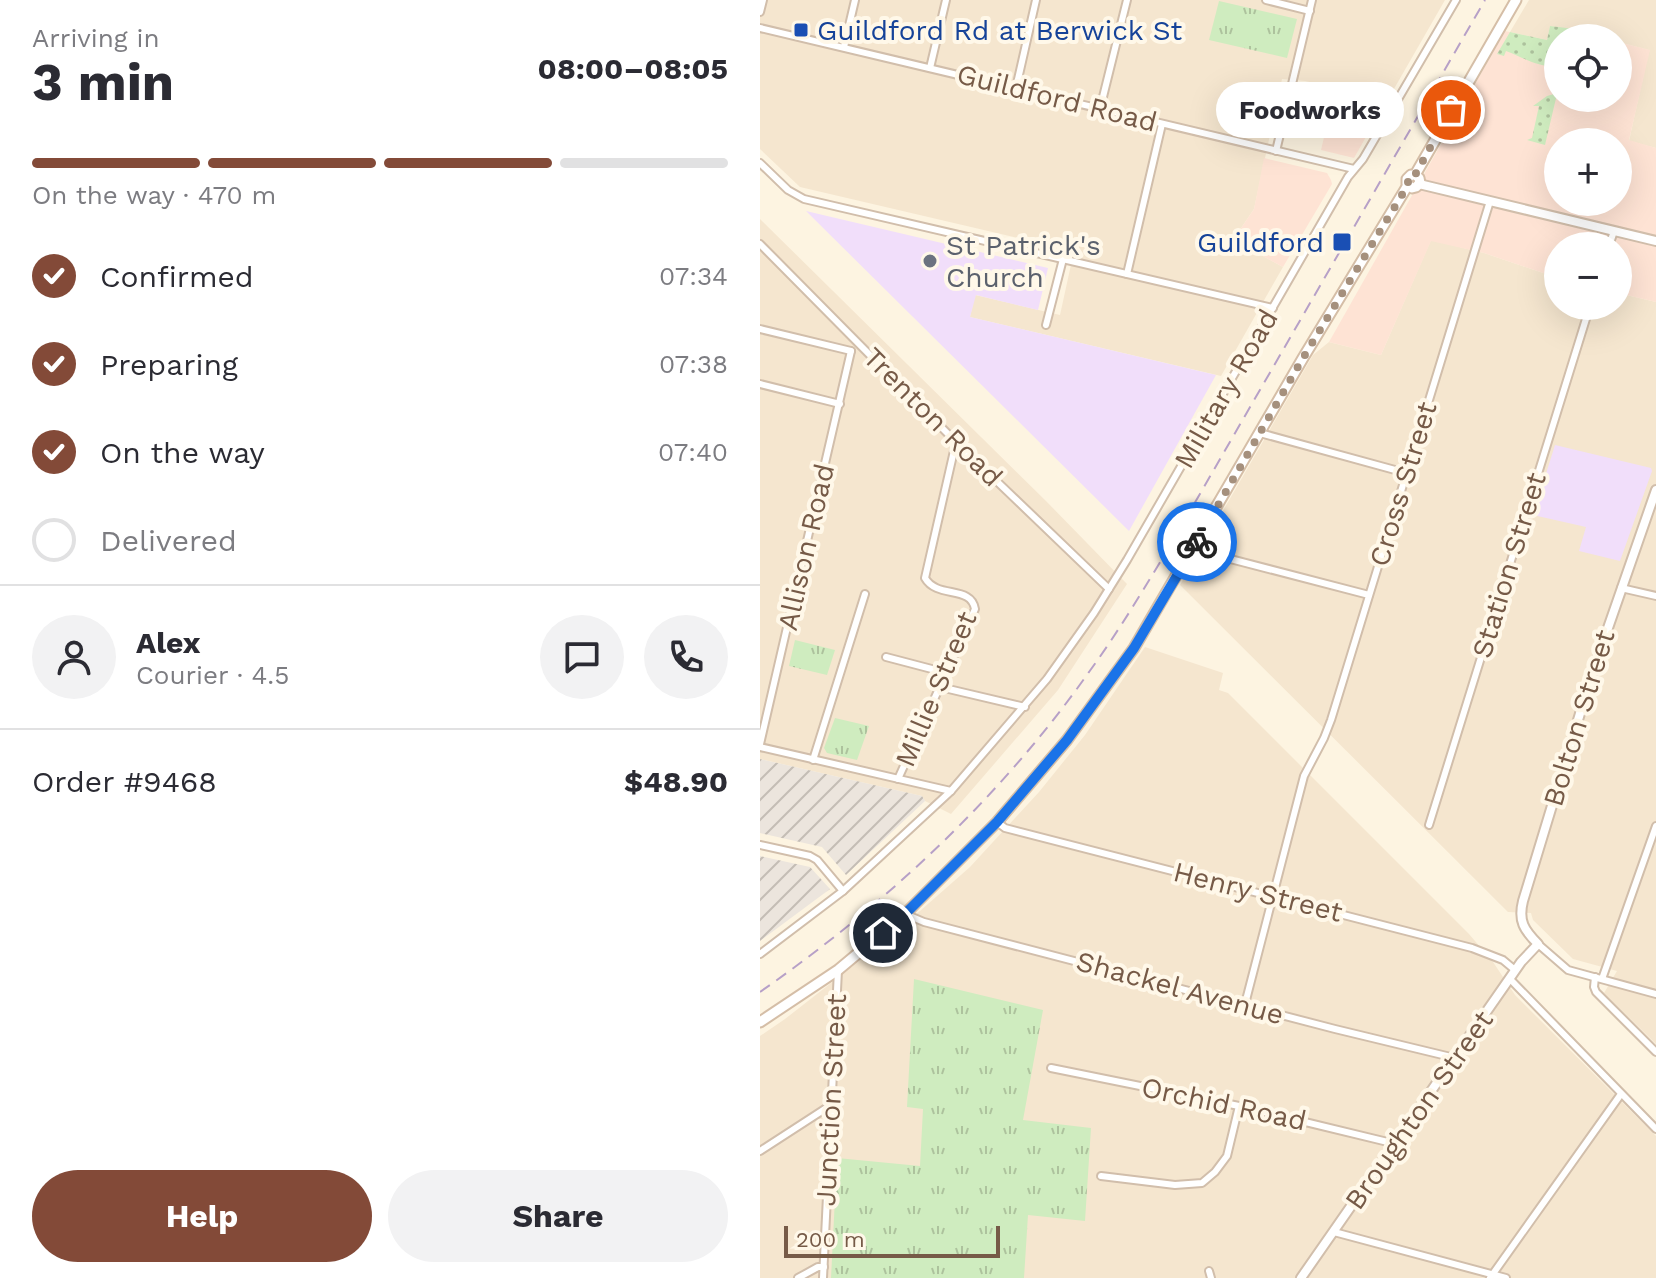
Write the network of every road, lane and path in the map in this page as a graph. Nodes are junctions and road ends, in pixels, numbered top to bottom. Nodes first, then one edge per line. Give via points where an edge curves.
1 (763, 0) edge
2 (855, 0) edge
3 (946, 0) edge
4 (1036, 0) edge
5 (1127, 0) edge
6 (1266, 0) edge
7 (1312, 0) edge
8 (1456, 0) edge
9 (1516, 0) edge
10 (1310, 11) junction
11 (760, 12) edge
12 (760, 28) edge
13 (844, 47) junction
14 (930, 68) junction
15 (1016, 88) junction
16 (1100, 109) junction
17 (1162, 124) junction
18 (1276, 151) junction
19 (760, 163) edge
20 (1354, 169) junction
21 (1414, 181) junction
22 (1490, 201) junction
23 (1614, 231) joint
24 (1656, 241) edge
25 (760, 244) edge
26 (1063, 259) junction
27 (1127, 274) junction
28 (1273, 308) junction
29 (1586, 320) edge
30 (1046, 325) dead end
31 (760, 329) edge
32 (860, 344) junction
33 (851, 351) junction
34 (760, 384) edge
35 (840, 404) junction
36 (1259, 433) junction
37 (956, 442) junction
38 (1406, 473) junction
39 (1656, 490) edge
40 (1192, 549) junction
41 (1621, 588) junction
42 (1109, 589) junction
43 (865, 594) dead end
44 (1369, 595) junction
45 (1656, 596) edge
46 (886, 657) dead end
47 (947, 673) junction
48 (940, 687) junction
49 (1025, 707) junction
50 (760, 746) edge
51 (813, 760) junction
52 (898, 779) junction
53 (951, 791) junction
54 (997, 822) junction
55 (1429, 825) dead end
56 (1656, 826) edge
57 (760, 845) edge
58 (843, 891) junction
59 (1274, 895) junction
60 (905, 914) junction
61 (1538, 944) junction
62 (760, 954) edge
63 (1518, 966) junction
64 (838, 970) junction
65 (1599, 978) junction
66 (1510, 979) junction
67 (1656, 994) edge
68 (1245, 1004) junction
69 (760, 1022) edge
70 (1656, 1052) edge
71 (1455, 1058) junction
72 (1051, 1068) dead end
73 (1621, 1094) junction
74 (831, 1105) junction
75 (1239, 1106) junction
76 (1656, 1129) edge
77 (1396, 1144) junction
78 (760, 1151) edge
79 (1101, 1176) dead end
80 (1334, 1232) junction
81 (824, 1267) junction
82 (1492, 1276) edge
83 (798, 1278) edge
84 (823, 1278) edge
85 (1301, 1278) edge
86 (1506, 1278) edge

1 - 11 street
2 - 13 street
3 - 14 street
4 - 15 street
5 - 16 street
6 - 10 street
7 - 10 street
8 - 20 street, Military Road
9 - 21 main road
10 - 18 street
12 - 13 street, Guildford Road
13 - 14 street, Guildford Road
14 - 15 street, Guildford Road
15 - 16 street, Guildford Road
16 - 17 street, Guildford Road
17 - 18 street, Guildford Road
17 - 27 street
18 - 20 street, Guildford Road
19 - 26 street via 804,199
20 - 28 street, Military Road
21 - 22 street
21 - 36 main road
22 - 23 street
22 - 38 street, Cross Street
23 - 24 street
25 - 32 street, Trenton Road
26 - 27 street
26 - 30 street
27 - 28 street
28 - 42 street, Military Road
29 - 55 street, Station Street
31 - 33 street
32 - 33 street
32 - 37 street, Trenton Road
33 - 35 street, Allison Road
34 - 35 street
35 - 50 street, Allison Road
36 - 38 street
36 - 40 main road
37 - 42 street, Trenton Road
37 - 47 street, Millie Street via 925,578 934,588 963,595 975,606
38 - 44 street, Cross Street
39 - 41 street, Bolton Street
40 - 44 street
40 - 54 main road via 1134,648 1067,740
41 - 45 street
41 - 61 street, Bolton Street via 1523,901 1522,925
42 - 49 street, Military Road
43 - 51 street
44 - 59 street, Cross Street via 1324,738 1304,776
46 - 47 street
47 - 48 street, Millie Street
48 - 49 street
48 - 52 street, Millie Street
49 - 53 street, Military Road
50 - 51 street
51 - 52 street
52 - 53 street
53 - 58 street, Military Road
54 - 59 street, Henry Street
54 - 60 main road
56 - 65 street
57 - 58 street via 810,856
58 - 62 street, Military Road
59 - 63 street, Henry Street via 1472,948
59 - 68 street, Cross Street
60 - 64 main road
60 - 68 street, Shackel Avenue
61 - 63 street, Broughton Street
61 - 65 street via 1568,970
63 - 66 street, Broughton Street
64 - 69 main road
64 - 74 street, Junction Street
65 - 67 street
65 - 70 street via 1596,992
66 - 71 street, Broughton Street
66 - 73 street
68 - 71 street, Shackel Avenue
71 - 77 street, Broughton Street
72 - 75 street, Orchid Road
73 - 76 street
73 - 82 street
74 - 78 street
74 - 81 street, Junction Street
75 - 77 street, Orchid Road
75 - 79 street via 1227,1156 1202,1183
77 - 80 street, Broughton Street
80 - 82 street
80 - 85 street, Broughton Street
81 - 83 street
81 - 84 street, Junction Street
82 - 86 street

